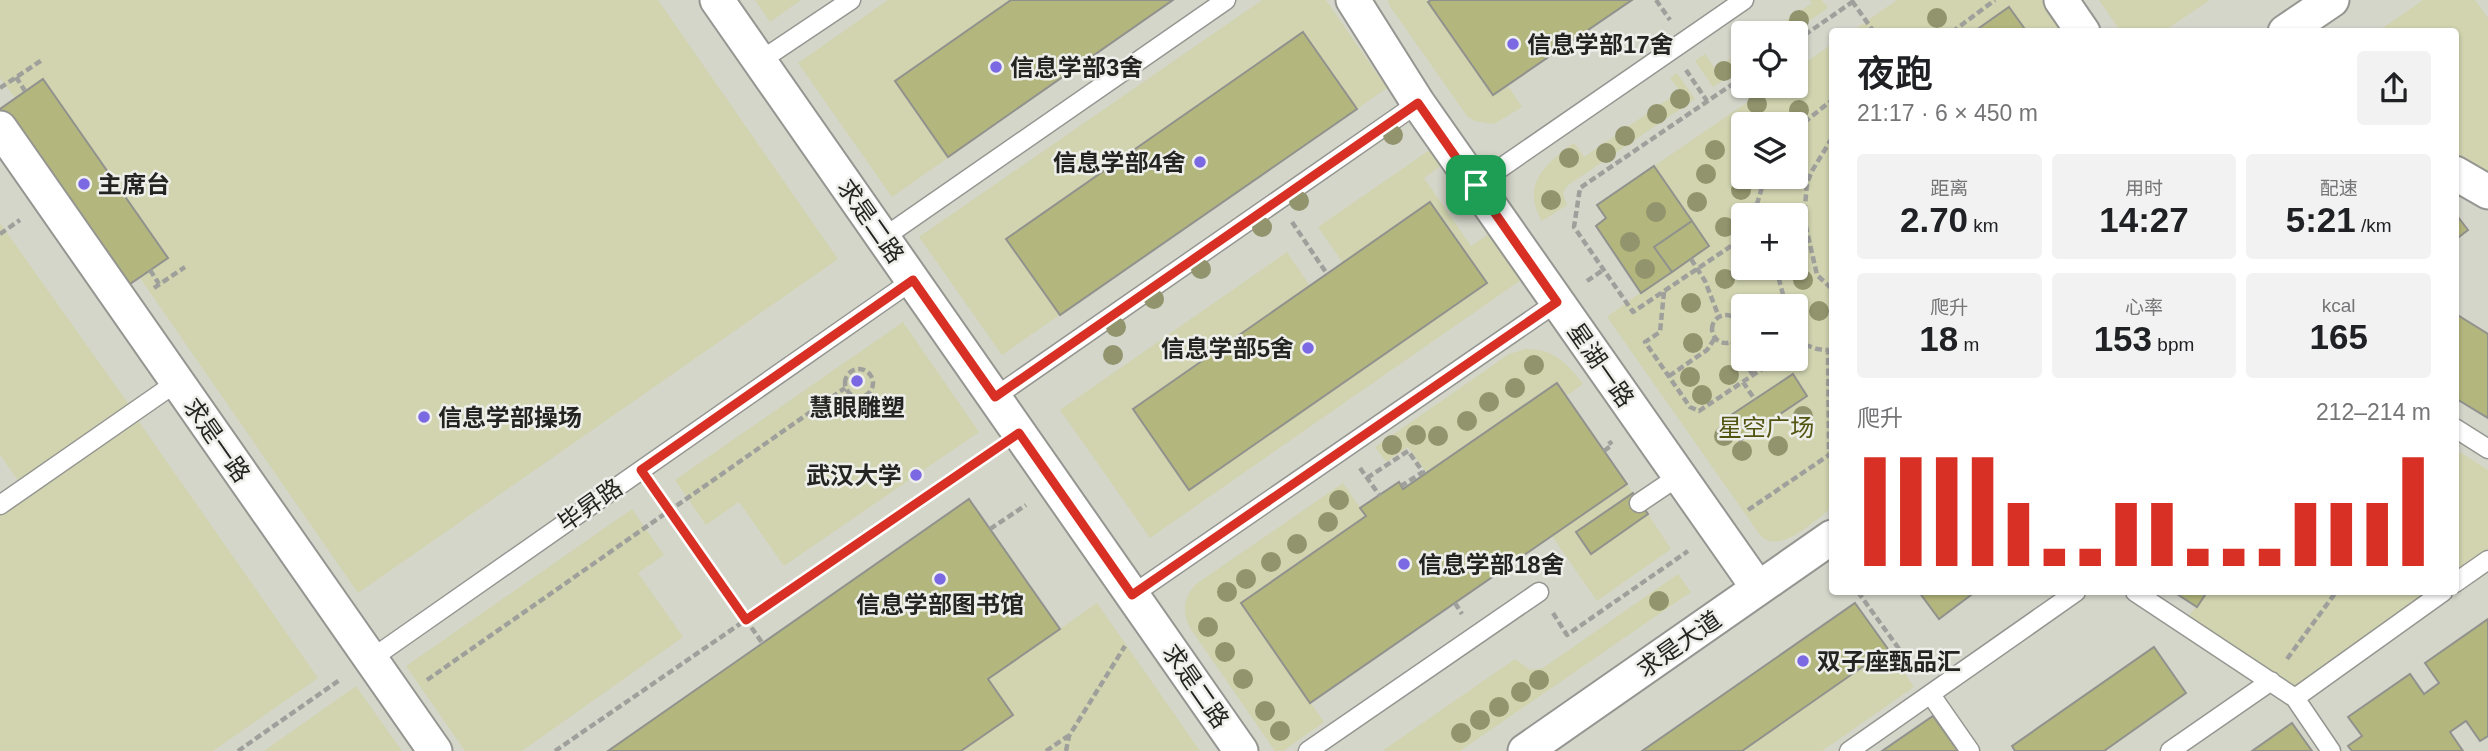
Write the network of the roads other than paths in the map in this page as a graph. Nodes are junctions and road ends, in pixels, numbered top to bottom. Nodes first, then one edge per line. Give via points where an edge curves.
1 (718, 0) edge
2 (851, 0) edge
3 (1226, 0) edge
4 (1353, 0) edge
5 (1744, 0) edge
6 (2061, 0) edge
7 (2332, 0) edge
8 (2080, 28) edge
9 (2291, 28) edge
10 (760, 61) junction
11 (1418, 103) junction
12 (0, 128) edge
13 (2459, 175) edge
14 (1476, 185) junction
15 (2488, 192) edge
16 (883, 238) junction
17 (913, 280) junction
18 (1557, 302) junction
19 (177, 382) junction
20 (995, 397) junction
21 (2459, 431) edge
22 (2488, 449) edge
23 (1679, 476) junction
24 (1640, 503) dead end
25 (0, 505) edge
26 (1829, 539) edge
27 (2488, 560) edge
28 (2459, 580) edge
29 (1758, 589) junction
30 (1539, 592) dead end
31 (1132, 595) junction
32 (2072, 595) edge
33 (2140, 595) edge
34 (2439, 595) edge
35 (371, 659) junction
36 (2271, 681) junction
37 (1931, 695) junction
38 (2295, 698) junction
39 (435, 751) edge
40 (1241, 751) edge
41 (1308, 751) edge
42 (1525, 751) edge
43 (1849, 751) edge
44 (1970, 751) edge
45 (2170, 751) edge
46 (2331, 751) edge

1 - 10 street, 求是二路
2 - 10 lane
3 - 16 lane
4 - 11 street, 星湖一路
5 - 14 lane
6 - 8 street
7 - 9 street
10 - 16 street, 求是二路
11 - 14 street, 星湖一路
11 - 20 lane
12 - 19 street, 求是一路
13 - 15 street
14 - 18 street, 星湖一路
16 - 17 street, 求是二路
17 - 20 street, 求是二路
17 - 35 lane, 毕昇路
18 - 23 street, 星湖一路
18 - 31 lane
19 - 25 lane
19 - 35 street, 求是一路
20 - 31 street, 求是二路
21 - 22 lane
23 - 24 lane
23 - 29 street, 星湖一路
26 - 29 street, 求是大道
27 - 28 lane
29 - 42 street, 求是大道
30 - 41 lane
31 - 40 street, 求是二路
32 - 37 lane
33 - 36 lane
34 - 38 lane
35 - 39 street, 求是一路
36 - 38 lane
36 - 45 lane
37 - 43 lane
37 - 44 lane
38 - 46 lane

